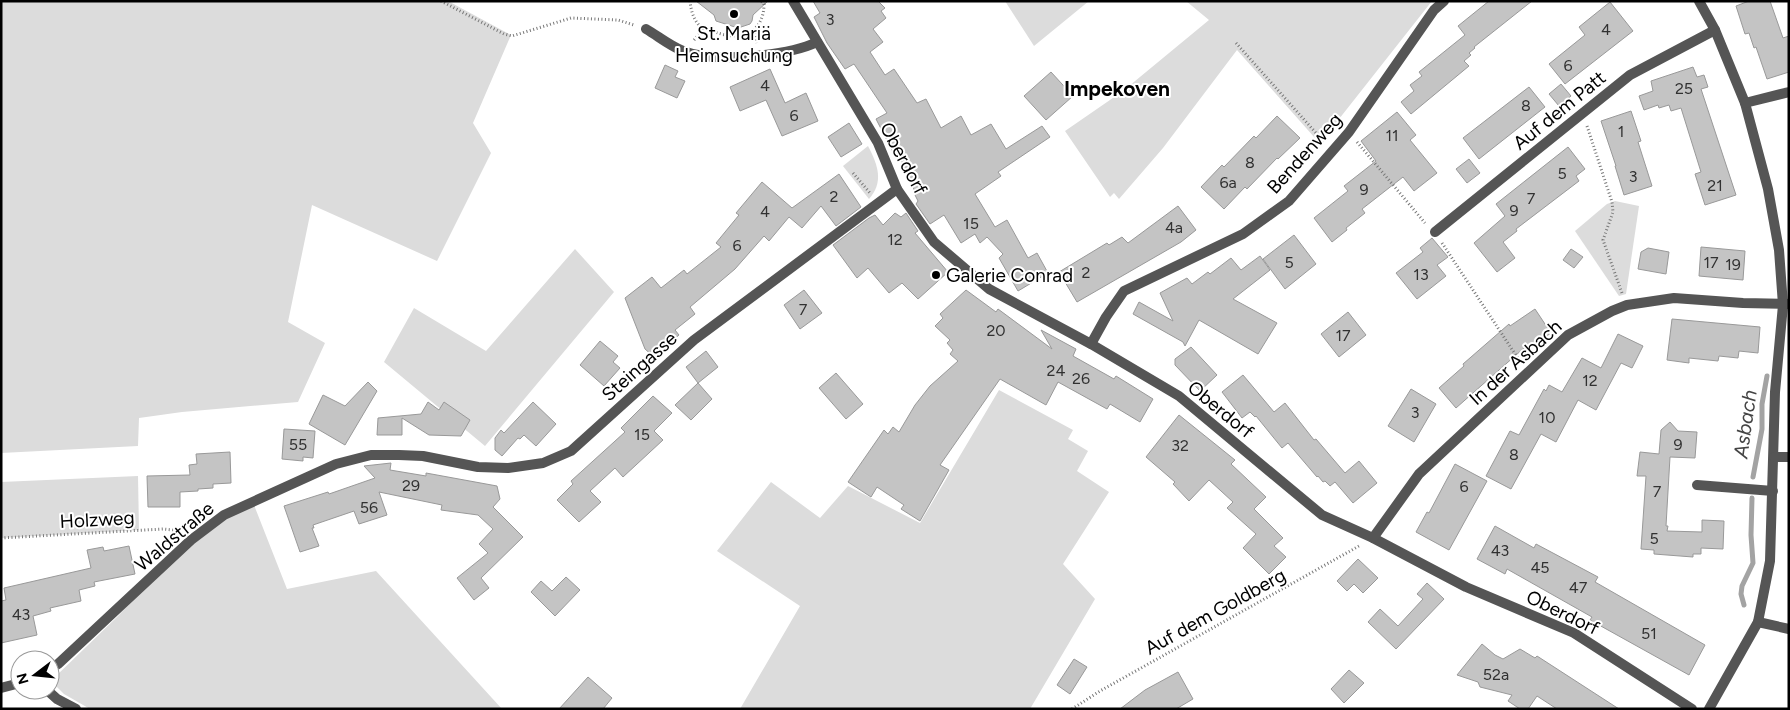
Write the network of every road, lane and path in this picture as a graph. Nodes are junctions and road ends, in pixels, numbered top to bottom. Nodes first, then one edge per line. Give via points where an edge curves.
1 (441, 1) edge
2 (690, 1) edge
3 (761, 1) edge
4 (793, 1) edge
5 (1444, 1) edge
6 (1699, 1) edge
7 (646, 29) joint
8 (1715, 30) junction
9 (817, 42) junction
10 (1236, 43) dead end
11 (1789, 92) edge
12 (1745, 103) junction
13 (1587, 127) dead end
14 (1349, 132) junction
15 (1332, 152) junction
16 (853, 173) dead end
17 (897, 189) junction
18 (878, 203) junction
19 (1435, 232) junction
20 (1786, 304) edge
21 (1627, 305) junction
22 (1090, 344) junction
23 (1527, 372) junction
24 (372, 455) joint
25 (1789, 457) edge
26 (1774, 458) junction
27 (1697, 485) dead end
28 (1773, 491) junction
29 (1, 538) edge
30 (1372, 538) junction
31 (191, 540) junction
32 (1758, 622) junction
33 (1789, 629) edge
34 (60, 661) edge
35 (59, 700) edge
36 (76, 709) edge
37 (1072, 709) edge
38 (1692, 709) edge
39 (1709, 709) edge

1 - 7 path via 512,36 571,18 618,20
2 - 3 path via 694,17 704,30 728,37 740,37 755,29 764,9
4 - 9 street, Oberdorf
5 - 14 street, Bendenweg via 1434,10
6 - 8 street
7 - 9 street via 683,51 713,57 791,51
8 - 12 street
8 - 19 street, Auf dem Patt via 1630,75
9 - 17 street, Oberdorf via 878,143
10 - 15 path
11 - 12 street
12 - 20 street via 1768,189
13 - 21 path via 1612,202 1613,212 1602,240
14 - 15 street, Bendenweg
14 - 19 path
15 - 22 street, Bendenweg via 1288,201 1243,234 1124,291
16 - 18 path
17 - 18 street, Steingasse
17 - 22 street, Oberdorf via 934,242 989,289
18 - 24 street, Steingasse via 694,340 571,451 543,462 508,468 478,467 423,456
19 - 23 path
20 - 21 street, In der Asbach via 1674,298
20 - 26 street via 1775,392
21 - 23 street, In der Asbach via 1568,335
22 - 30 street, Oberdorf via 1179,396 1322,515
23 - 30 street, In der Asbach via 1419,474
24 - 31 street, Waldstraße via 336,464 245,505 224,515
25 - 26 street
26 - 28 street
27 - 28 street
28 - 32 street via 1770,561
29 - 31 path, Holzweg via 163,529 181,530
30 - 37 path, Auf dem Goldberg
30 - 38 street, Oberdorf via 1466,587 1574,633
31 - 34 street, Waldstraße
32 - 33 street
32 - 39 street
35 - 36 street

